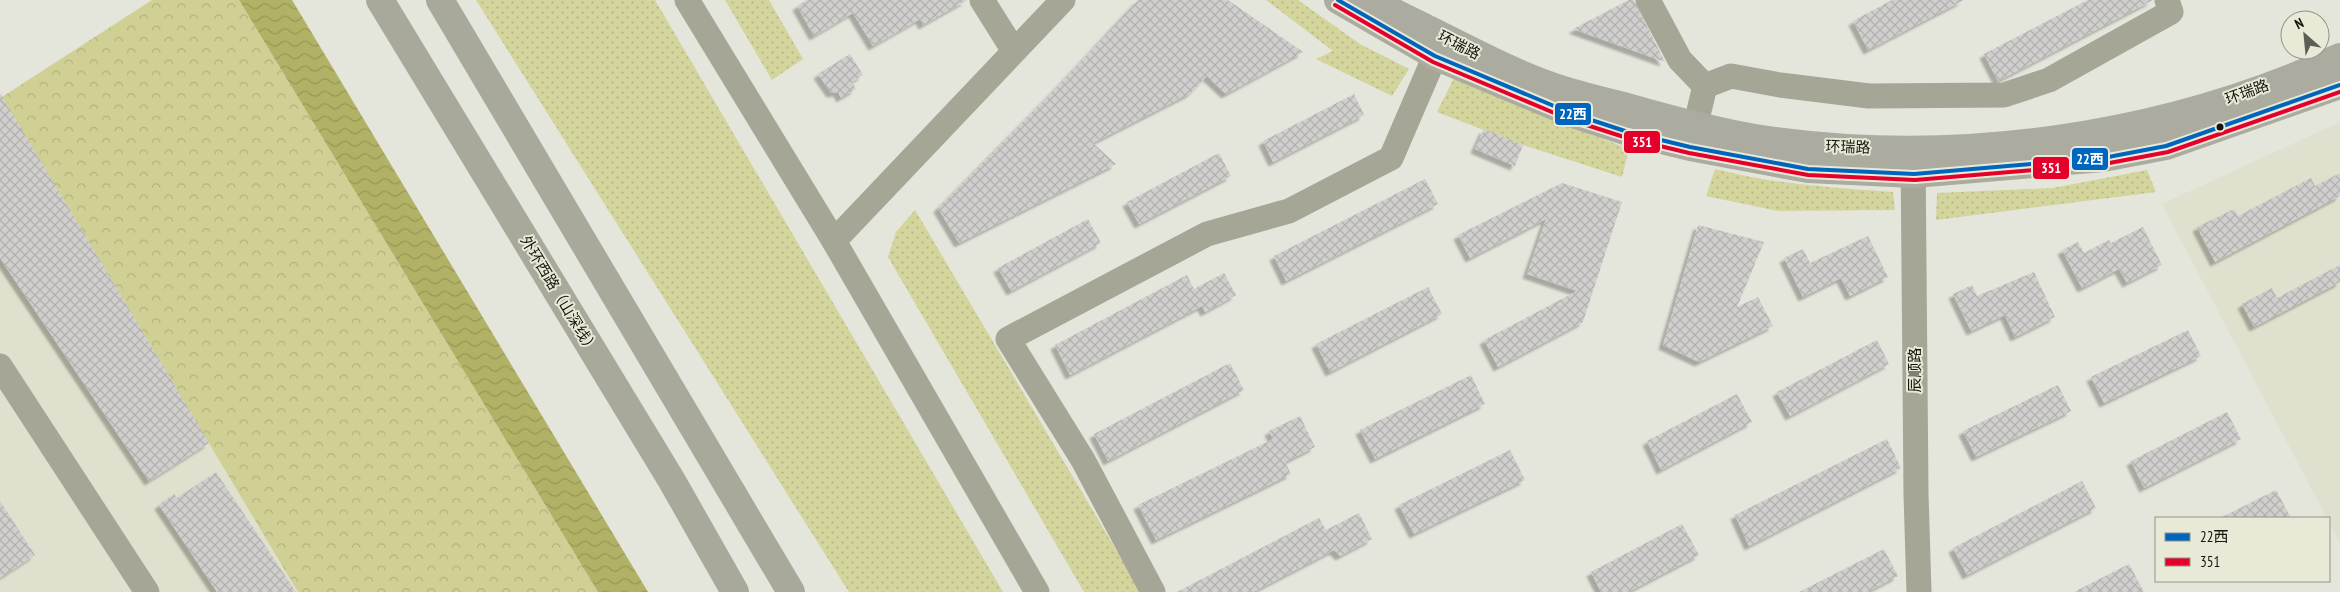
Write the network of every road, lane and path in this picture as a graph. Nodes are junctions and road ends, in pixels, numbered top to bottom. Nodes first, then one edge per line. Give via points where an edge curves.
1 (380, 0) edge
2 (440, 0) edge
3 (688, 0) edge
4 (982, 0) edge
5 (1063, 0) edge
6 (1338, 0) edge
7 (1371, 0) edge
8 (1648, 0) edge
9 (2167, 0) edge
10 (1014, 51) junction
11 (1435, 56) junction
12 (2340, 57) edge
13 (2340, 85) edge
14 (1704, 86) junction
15 (1693, 136) junction
16 (1914, 161) junction
17 (834, 241) junction
18 (0, 366) edge
19 (147, 592) edge
20 (735, 592) edge
21 (791, 592) edge
22 (1037, 592) edge
23 (1153, 592) edge
24 (1919, 592) edge

1 - 20 highway, 外环西路（山深线） via 667,472
2 - 21 highway
3 - 17 street
4 - 10 street
5 - 10 street
6 - 11 main road, 环瑞路
7 - 15 main road, 环瑞路 via 1475,54 1554,87
8 - 14 street via 1680,60
9 - 14 street via 2171,12 2049,80 2004,96 1869,96 1731,76
10 - 17 street
11 - 15 main road, 环瑞路 via 1573,114 1628,132
11 - 23 street via 1391,158 1288,211 1207,234 1008,339 1082,460
12 - 16 main road, 环瑞路 via 2210,105 2082,136 1958,147
13 - 16 main road, 环瑞路 via 2166,146 2103,158
14 - 15 street
15 - 16 main road, 环瑞路 via 1808,169
16 - 24 street, 辰顺路
17 - 22 street
18 - 19 street

